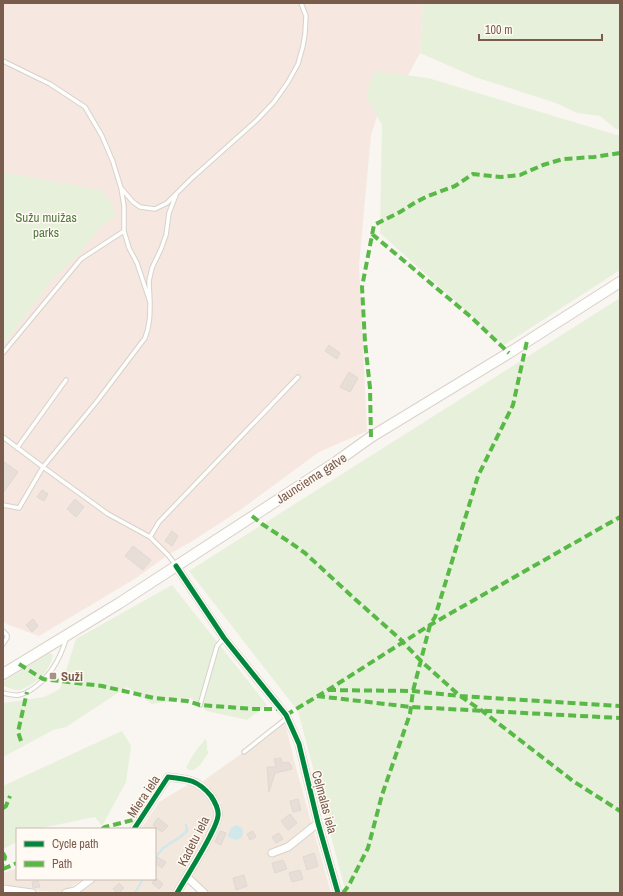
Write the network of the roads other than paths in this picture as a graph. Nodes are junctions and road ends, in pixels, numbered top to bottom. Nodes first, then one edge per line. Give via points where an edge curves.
1 (301, 3) edge
2 (3, 61) edge
3 (121, 188) junction
4 (176, 195) junction
5 (124, 231) junction
6 (620, 282) edge
7 (150, 302) junction
8 (3, 353) edge
9 (298, 377) dead end
10 (66, 380) dead end
11 (3, 437) edge
12 (17, 448) junction
13 (43, 468) junction
14 (3, 505) edge
15 (150, 538) junction
16 (176, 566) junction
17 (3, 631) edge
18 (67, 635) junction
19 (224, 638) junction
20 (3, 644) edge
21 (3, 674) edge
22 (3, 693) edge
23 (200, 705) dead end
24 (287, 718) junction
25 (244, 752) dead end
26 (194, 782) joint
27 (318, 823) junction
28 (135, 828) edge
29 (272, 853) dead end
30 (187, 878) junction
31 (90, 880) edge
32 (3, 889) edge
33 (32, 893) edge
34 (66, 893) edge
35 (177, 893) edge
36 (204, 893) edge
37 (338, 893) edge

1 - 4 lane via 306,16 306,34 298,64 288,82 257,120
2 - 3 lane via 50,84 85,107 102,136
3 - 4 lane via 140,208 155,209
3 - 5 lane
4 - 7 lane via 162,250 152,268 149,281
5 - 7 lane
5 - 8 lane via 81,259
6 - 16 main road, Jaunciema gatve via 371,438
7 - 13 lane via 146,338
9 - 15 lane via 159,522
10 - 12 lane
11 - 12 lane
12 - 13 lane
13 - 14 lane via 18,508
13 - 15 lane via 108,514
15 - 16 lane
16 - 18 main road, Jaunciema gatve
16 - 19 street, Ceļmalas iela
17 - 20 lane via 7,635
18 - 21 main road, Jaunciema gatve
18 - 22 lane via 54,668 36,687 19,695
19 - 23 lane via 217,646
19 - 24 street, Ceļmalas iela
24 - 25 lane
24 - 27 street, Ceļmalas iela via 299,744
26 - 28 street, Miera iela via 168,778
26 - 30 street, Kadetu iela via 205,788 216,804 218,816
27 - 29 street via 288,847
27 - 37 street, Ceļmalas iela
30 - 35 street, Kadetu iela
30 - 36 street
31 - 34 street
32 - 33 street

